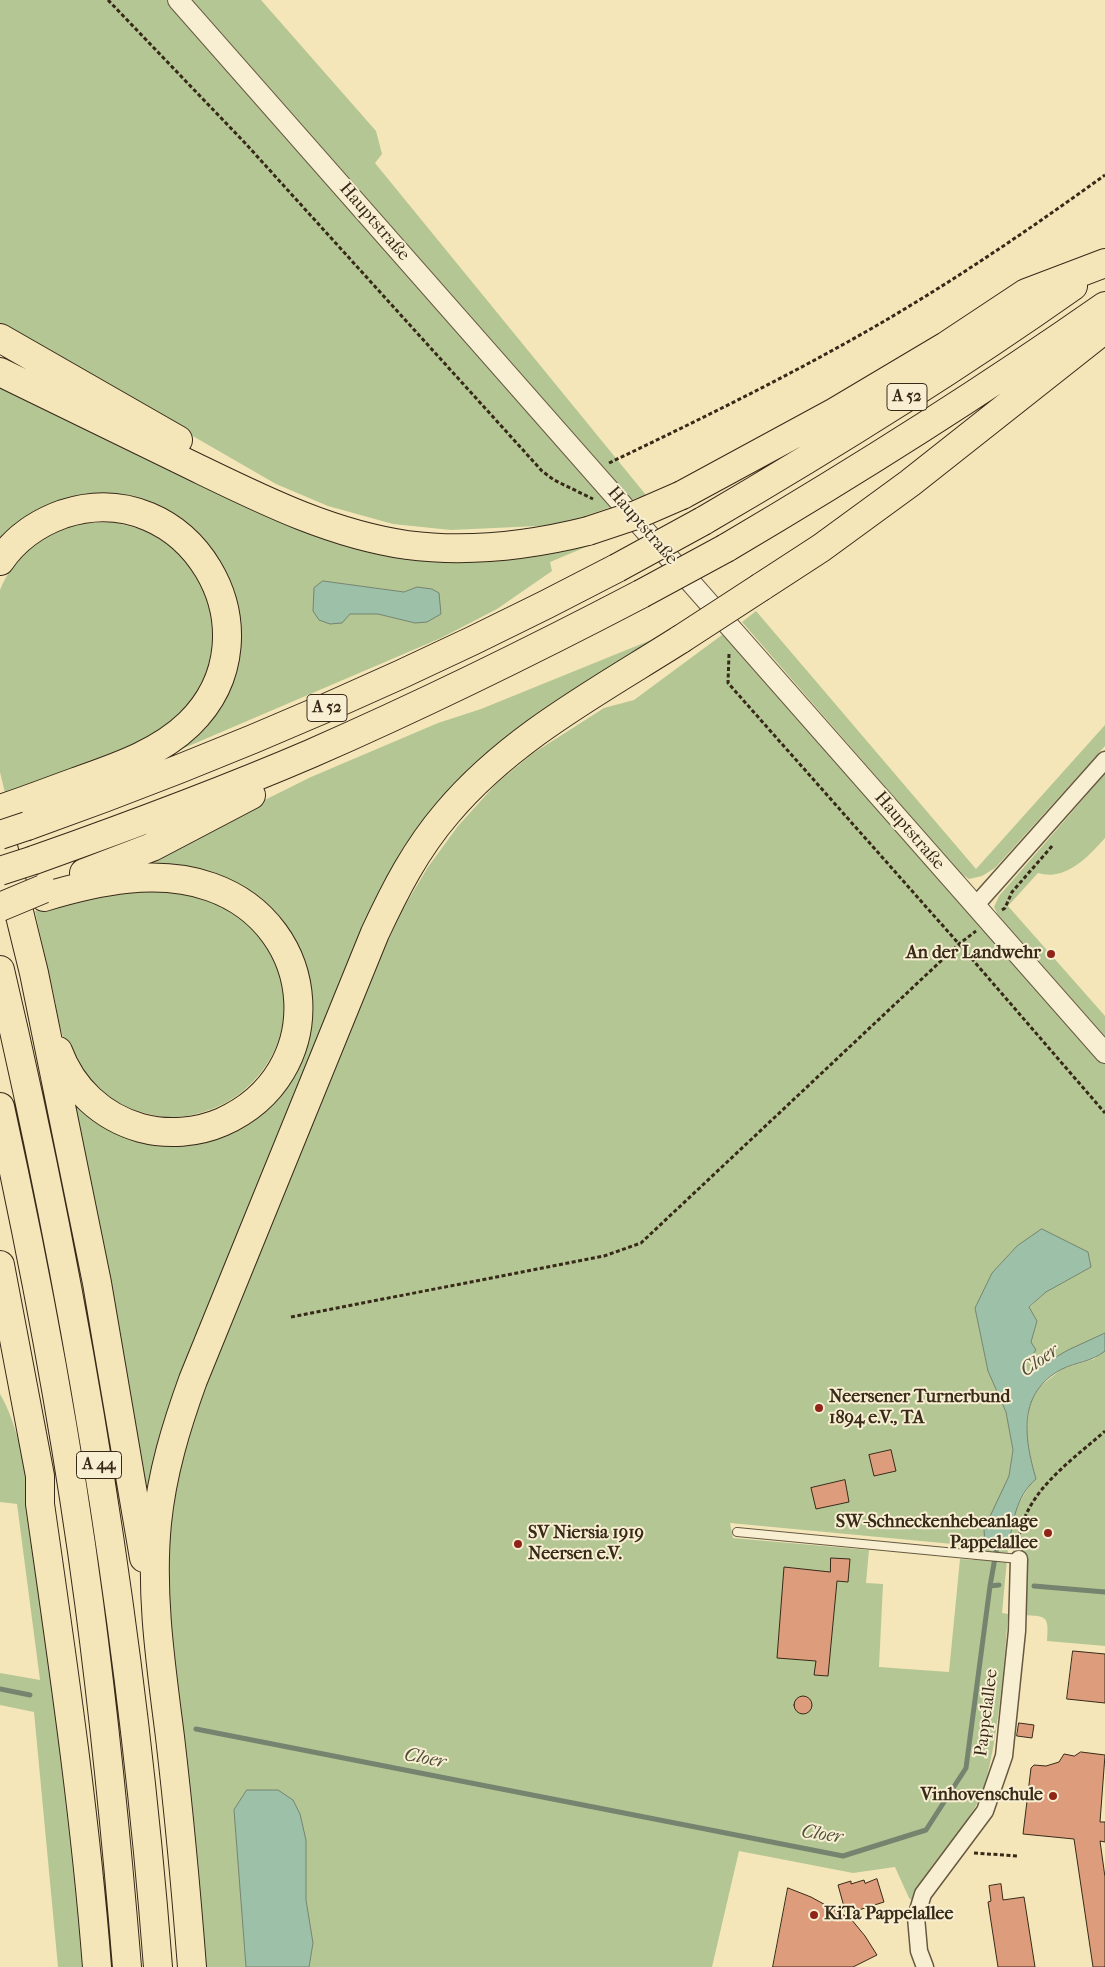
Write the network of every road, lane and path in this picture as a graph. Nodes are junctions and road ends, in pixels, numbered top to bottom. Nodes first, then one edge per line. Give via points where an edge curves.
1 (108, 0) edge
2 (178, 0) edge
3 (1105, 175) edge
4 (1105, 263) edge
5 (1105, 306) edge
6 (1105, 329) edge
7 (0, 338) edge
8 (0, 372) edge
9 (593, 471) junction
10 (600, 504) dead end
11 (344, 531) junction
12 (0, 561) edge
13 (725, 647) dead end
14 (350, 736) junction
15 (1105, 760) edge
16 (16, 813) edge
17 (0, 835) edge
18 (1055, 843) dead end
19 (0, 871) edge
20 (44, 893) junction
21 (975, 906) junction
22 (0, 907) edge
23 (988, 921) junction
24 (959, 944) junction
25 (0, 970) edge
26 (34, 973) junction
27 (1105, 1053) edge
28 (0, 1107) edge
29 (1105, 1113) edge
30 (0, 1266) edge
31 (291, 1317) dead end
32 (0, 1374) edge
33 (1105, 1431) edge
34 (40, 1504) junction
35 (737, 1532) dead end
36 (1019, 1559) junction
37 (158, 1643) junction
38 (955, 1851) junction
39 (1018, 1856) dead end
40 (97, 1967) edge
41 (127, 1967) edge
42 (158, 1967) edge
43 (192, 1967) edge
44 (925, 1967) edge

1 - 10 path via 246,144 542,471
2 - 9 street, Hauptstraße
3 - 9 path via 972,266 882,322 764,386
4 - 11 highway, bridge via 1026,293 946,346 835,412 682,495 588,532 532,544 473,549 408,545
4 - 16 highway, A 52, bridge via 940,376 792,469 617,568 489,634 309,717 152,781
5 - 14 highway, A 52, bridge via 910,436 726,548 504,664
6 - 37 highway, bridge via 910,483 821,548 524,740 469,788 426,839 390,901 179,1418 161,1488 157,1524 155,1592
7 - 11 highway via 228,469 307,507
8 - 11 highway via 280,508
9 - 21 street, Hauptstraße
12 - 16 highway via 16,542 53,518 98,508 140,514 176,532 195,549 220,592 228,627 225,657 216,684 199,712 181,730 156,748
13 - 24 path via 730,656 728,683
14 - 19 highway, A 52, bridge via 238,784
14 - 20 highway via 313,766 152,847
15 - 21 street
16 - 17 highway, A 52, bridge
17 - 26 highway
18 - 23 path via 1012,892 1005,908
20 - 22 highway, bridge
20 - 26 highway via 131,878 162,878 190,880 231,895 265,920 288,954 298,995 296,1038 273,1083 248,1108 200,1129 147,1130 115,1118 81,1091 57,1047 47,1005
21 - 23 street, Hauptstraße
23 - 27 street, Hauptstraße
24 - 29 path
24 - 31 path via 640,1243 604,1256
25 - 42 highway, A 44 via 56,1228 96,1448 130,1686
26 - 37 highway via 98,1291
28 - 41 highway, A 44 via 41,1310 79,1534 108,1757
30 - 34 highway via 40,1476
32 - 34 highway via 15,1401 23,1425 32,1479
33 - 36 path via 1053,1477 1031,1503 1018,1537
34 - 40 highway via 72,1729
35 - 36 lane
36 - 38 street, Pappelallee via 1017,1631 1004,1756 985,1811
37 - 43 highway
38 - 39 path
38 - 44 street, Pappelallee via 923,1894 916,1917 919,1950

